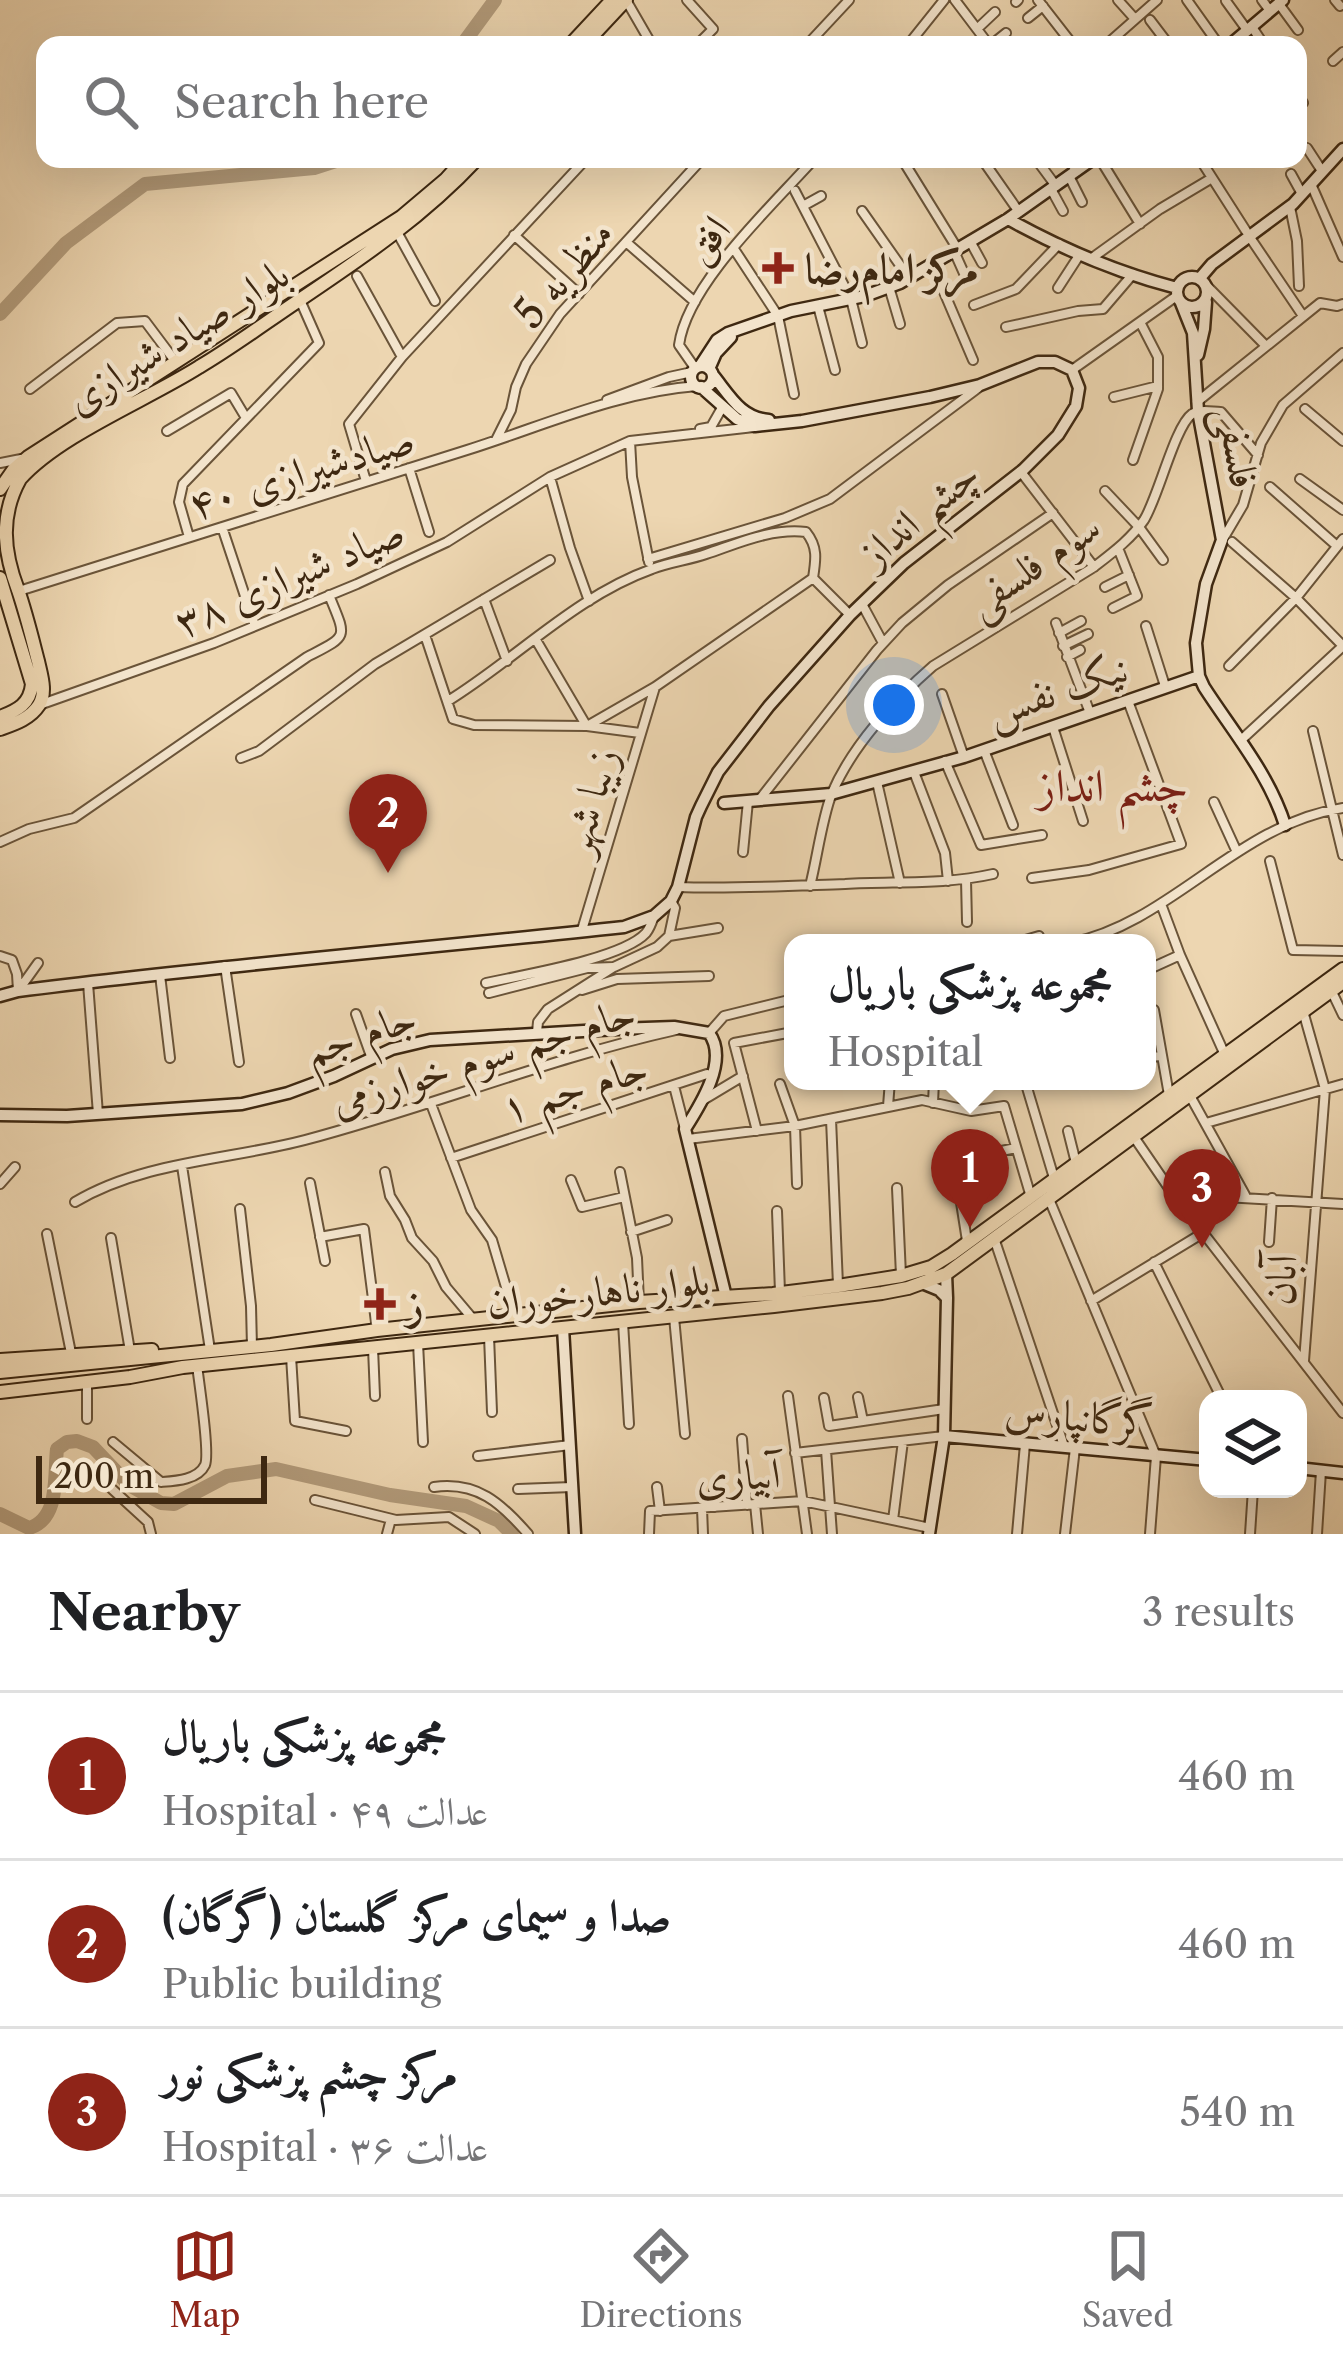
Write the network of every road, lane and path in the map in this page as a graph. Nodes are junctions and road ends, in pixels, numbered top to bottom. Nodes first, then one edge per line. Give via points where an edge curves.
1 (612, 0) edge
2 (626, 0) edge
3 (687, 0) edge
4 (849, 0) edge
5 (944, 0) edge
6 (955, 0) edge
7 (1118, 0) edge
8 (1156, 0) edge
9 (1187, 0) edge
10 (1226, 1) edge
11 (1042, 3) edge
12 (1273, 4) edge
13 (995, 12) dead end
14 (1028, 18) dead end
15 (1135, 19) junction
16 (1150, 20) dead end
17 (1250, 28) junction
18 (976, 29) junction
19 (1298, 30) dead end
20 (1006, 33) dead end
21 (578, 36) edge
22 (592, 36) edge
23 (647, 36) edge
24 (706, 36) edge
25 (815, 36) edge
26 (915, 36) edge
27 (982, 36) edge
28 (1002, 36) edge
29 (1066, 36) edge
30 (1116, 36) edge
31 (1162, 36) edge
32 (1213, 36) edge
33 (1241, 36) edge
34 (1257, 36) edge
35 (1343, 52) edge
36 (1333, 61) dead end
37 (1307, 148) dead end
38 (1343, 150) edge
39 (456, 168) edge
40 (469, 168) edge
41 (577, 168) edge
42 (695, 168) edge
43 (806, 168) edge
44 (909, 168) edge
45 (987, 168) edge
46 (1041, 168) edge
47 (1071, 168) edge
48 (1082, 168) edge
49 (1102, 168) edge
50 (1206, 168) edge
51 (1322, 171) junction
52 (1073, 174) junction
53 (1291, 175) dead end
54 (1212, 178) junction
55 (1053, 188) junction
56 (1307, 189) junction
57 (795, 191) dead end
58 (821, 196) dead end
59 (1082, 202) dead end
60 (803, 206) junction
61 (1290, 207) junction
62 (862, 211) dead end
63 (1063, 211) dead end
64 (1013, 216) junction
65 (1140, 224) junction
66 (397, 232) junction
67 (1247, 233) junction
68 (514, 235) junction
69 (970, 240) junction
70 (626, 242) junction
71 (1059, 244) junction
72 (956, 249) junction
73 (734, 250) junction
74 (1086, 256) junction
75 (1343, 257) edge
76 (982, 263) dead end
77 (932, 264) junction
78 (1132, 274) junction
79 (357, 276) dead end
80 (909, 278) junction
81 (968, 280) dead end
82 (1204, 286) junction
83 (1299, 286) dead end
84 (889, 287) junction
85 (1058, 288) dead end
86 (579, 294) junction
87 (1178, 295) junction
88 (851, 299) junction
89 (300, 300) junction
90 (435, 302) dead end
91 (695, 302) junction
92 (1343, 304) edge
93 (974, 305) dead end
94 (818, 306) junction
95 (778, 316) junction
96 (1303, 316) junction
97 (1140, 322) junction
98 (900, 324) dead end
99 (1006, 327) dead end
100 (862, 343) dead end
101 (1266, 346) junction
102 (1343, 352) edge
103 (402, 357) junction
104 (973, 360) dead end
105 (176, 362) junction
106 (1196, 364) junction
107 (702, 370) junction
108 (835, 370) dead end
109 (1072, 370) junction
110 (985, 382) junction
111 (1158, 386) junction
112 (699, 387) junction
113 (30, 389) dead end
114 (794, 394) dead end
115 (1114, 397) dead end
116 (600, 405) junction
117 (723, 406) junction
118 (1197, 406) junction
119 (1305, 409) dead end
120 (826, 415) junction
121 (247, 418) junction
122 (755, 426) junction
123 (167, 431) dead end
124 (675, 436) junction
125 (496, 441) junction
126 (630, 441) junction
127 (1343, 441) edge
128 (1258, 454) junction
129 (28, 457) junction
130 (1133, 460) dead end
131 (0, 464) edge
132 (409, 468) junction
133 (1021, 472) junction
134 (550, 477) junction
135 (1300, 479) dead end
136 (366, 481) junction
137 (1270, 487) dead end
138 (0, 489) edge
139 (1106, 491) dead end
140 (1343, 510) edge
141 (1053, 513) junction
142 (1138, 526) junction
143 (222, 527) junction
144 (429, 532) dead end
145 (189, 537) junction
146 (1227, 541) junction
147 (1340, 543) edge
148 (1118, 548) junction
149 (550, 560) dead end
150 (1162, 560) dead end
151 (649, 564) junction
152 (1094, 567) junction
153 (1129, 575) junction
154 (813, 578) junction
155 (1105, 587) dead end
156 (6, 589) edge
157 (329, 596) junction
158 (484, 598) junction
159 (1296, 598) junction
160 (589, 601) junction
161 (862, 604) junction
162 (1113, 608) dead end
163 (850, 615) junction
164 (1081, 621) dead end
165 (255, 626) junction
166 (1146, 626) dead end
167 (1088, 634) dead end
168 (424, 635) junction
169 (536, 640) junction
170 (883, 643) junction
171 (1063, 646) junction
172 (1343, 646) edge
173 (1080, 650) dead end
174 (1067, 657) junction
175 (507, 662) junction
176 (1229, 666) dead end
177 (1199, 676) junction
178 (655, 686) junction
179 (1165, 686) junction
180 (942, 694) dead end
181 (448, 701) junction
182 (1128, 701) junction
183 (38, 706) junction
184 (1090, 713) junction
185 (0, 717) edge
186 (586, 726) junction
187 (1053, 727) junction
188 (0, 729) edge
189 (1313, 730) dead end
190 (640, 734) junction
191 (1240, 741) junction
192 (984, 749) junction
193 (964, 757) junction
194 (241, 758) dead end
195 (945, 761) junction
196 (917, 767) junction
197 (877, 782) junction
198 (831, 794) junction
199 (753, 800) junction
200 (1214, 802) dead end
201 (724, 803) dead end
202 (1338, 809) edge
203 (1083, 821) dead end
204 (1013, 825) dead end
205 (1285, 825) junction
206 (1042, 836) dead end
207 (0, 842) edge
208 (1236, 850) junction
209 (742, 853) dead end
210 (1343, 855) edge
211 (1270, 860) dead end
212 (993, 874) dead end
213 (1032, 878) dead end
214 (966, 880) junction
215 (948, 881) junction
216 (900, 884) junction
217 (810, 886) junction
218 (678, 887) junction
219 (671, 901) junction
220 (1161, 904) junction
221 (655, 916) junction
222 (967, 922) dead end
223 (718, 928) dead end
224 (582, 932) junction
225 (1102, 934) edge
226 (669, 936) junction
227 (1343, 951) edge
228 (1180, 955) junction
229 (0, 956) edge
230 (38, 963) dead end
231 (225, 966) junction
232 (1156, 966) edge
233 (614, 967) junction
234 (1343, 969) edge
235 (160, 975) junction
236 (709, 976) dead end
237 (88, 983) junction
238 (1337, 986) edge
239 (18, 991) junction
240 (569, 994) junction
241 (0, 996) edge
242 (784, 1002) edge
243 (1303, 1011) junction
244 (356, 1014) dead end
245 (1343, 1015) edge
246 (1156, 1022) edge
247 (683, 1029) junction
248 (537, 1032) junction
249 (709, 1033) junction
250 (784, 1034) edge
251 (1225, 1055) junction
252 (1156, 1056) edge
253 (1162, 1056) junction
254 (170, 1058) dead end
255 (372, 1059) junction
256 (239, 1063) dead end
257 (707, 1074) dead end
258 (743, 1076) junction
259 (780, 1084) dead end
260 (1343, 1084) edge
261 (674, 1086) junction
262 (1324, 1089) junction
263 (889, 1090) edge
264 (934, 1090) edge
265 (1028, 1090) edge
266 (1189, 1094) junction
267 (1169, 1096) junction
268 (702, 1101) junction
269 (933, 1103) junction
270 (431, 1104) junction
271 (888, 1106) junction
272 (98, 1114) junction
273 (0, 1115) edge
274 (831, 1119) junction
275 (1206, 1124) junction
276 (795, 1126) junction
277 (758, 1131) junction
278 (1067, 1131) dead end
279 (1130, 1131) junction
280 (687, 1134) junction
281 (1016, 1148) junction
282 (942, 1152) dead end
283 (451, 1158) junction
284 (1076, 1164) junction
285 (182, 1166) junction
286 (15, 1167) dead end
287 (385, 1172) dead end
288 (620, 1172) dead end
289 (957, 1177) dead end
290 (572, 1180) dead end
291 (1055, 1180) junction
292 (310, 1183) dead end
293 (0, 1184) edge
294 (796, 1184) dead end
295 (897, 1188) dead end
296 (1173, 1194) junction
297 (624, 1197) junction
298 (1031, 1197) junction
299 (1246, 1197) junction
300 (1272, 1198) junction
301 (1049, 1199) junction
302 (75, 1202) dead end
303 (1316, 1202) junction
304 (1343, 1204) edge
305 (240, 1209) dead end
306 (777, 1211) dead end
307 (667, 1220) dead end
308 (631, 1232) junction
309 (1203, 1233) junction
310 (47, 1234) dead end
311 (320, 1237) junction
312 (111, 1238) dead end
313 (994, 1238) junction
314 (967, 1242) junction
315 (1268, 1242) dead end
316 (325, 1261) dead end
317 (1154, 1262) junction
318 (721, 1269) junction
319 (946, 1274) junction
320 (901, 1276) junction
321 (922, 1283) junction
322 (838, 1286) junction
323 (780, 1293) junction
324 (703, 1298) junction
325 (947, 1298) junction
326 (1091, 1301) junction
327 (639, 1302) junction
328 (727, 1304) junction
329 (514, 1316) junction
330 (674, 1317) junction
331 (474, 1320) junction
332 (623, 1322) junction
333 (563, 1328) junction
334 (377, 1330) junction
335 (489, 1336) junction
336 (418, 1343) junction
337 (252, 1347) junction
338 (373, 1348) junction
339 (130, 1351) junction
340 (210, 1351) junction
341 (271, 1352) junction
342 (71, 1353) junction
343 (291, 1356) junction
344 (0, 1360) edge
345 (188, 1362) junction
346 (1304, 1363) junction
347 (0, 1376) edge
348 (87, 1382) junction
349 (1218, 1390) edge
350 (0, 1392) edge
351 (375, 1396) dead end
352 (788, 1396) dead end
353 (858, 1397) dead end
354 (824, 1398) dead end
355 (944, 1409) junction
356 (492, 1412) dead end
357 (1343, 1414) edge
358 (87, 1420) dead end
359 (863, 1421) junction
360 (629, 1424) dead end
361 (346, 1431) dead end
362 (685, 1434) dead end
363 (944, 1436) junction
364 (742, 1439) dead end
365 (903, 1441) junction
366 (112, 1442) dead end
367 (423, 1442) dead end
368 (1025, 1444) junction
369 (570, 1445) junction
370 (1070, 1448) junction
371 (826, 1450) junction
372 (795, 1454) junction
373 (478, 1456) dead end
374 (1156, 1456) junction
375 (1199, 1459) edge
376 (1307, 1469) edge
377 (1321, 1471) junction
378 (1343, 1472) edge
379 (434, 1487) dead end
380 (573, 1487) junction
381 (657, 1487) dead end
382 (112, 1489) dead end
383 (518, 1490) dead end
384 (714, 1492) dead end
385 (1252, 1498) edge
386 (315, 1500) dead end
387 (803, 1501) junction
388 (751, 1504) junction
389 (715, 1507) junction
390 (830, 1507) junction
391 (702, 1508) junction
392 (655, 1511) junction
393 (391, 1519) junction
394 (893, 1520) junction
395 (929, 1531) edge
396 (151, 1534) edge
397 (387, 1534) edge
398 (475, 1534) edge
399 (528, 1534) edge
400 (575, 1534) edge
401 (650, 1534) edge
402 (704, 1534) edge
403 (757, 1534) edge
404 (807, 1534) edge
405 (832, 1534) edge
406 (1017, 1534) edge
407 (1065, 1534) edge
408 (1150, 1534) edge
409 (1250, 1534) edge
410 (1317, 1534) edge

1 - 21 main road
2 - 22 main road
2 - 23 street
3 - 24 street via 713,29
4 - 25 street
5 - 26 street
6 - 18 street
7 - 15 street
8 - 15 street
9 - 32 street
10 - 17 street
11 - 14 street
11 - 29 street
12 - 17 street
12 - 19 street
13 - 18 street
15 - 30 street
16 - 31 street
17 - 33 street
17 - 34 street
18 - 27 street
20 - 28 street
35 - 36 street
37 - 51 street
38 - 51 street
39 - 105 main road, بلوار صیاد شیرازی via 401,217
40 - 66 main road, بلوار صیاد شیرازی
41 - 68 street
42 - 70 street, منظریه 5
43 - 73 street, افق
44 - 72 street
45 - 64 street
46 - 55 street
47 - 52 street
48 - 52 street
49 - 65 street
50 - 54 street
51 - 56 street
52 - 55 street
52 - 59 street
53 - 56 street
54 - 65 street
54 - 67 street
55 - 63 street
55 - 64 street
56 - 61 street
56 - 75 street
57 - 60 street
58 - 60 street
60 - 88 street
61 - 67 street
61 - 83 street
62 - 80 street
64 - 69 street
64 - 71 street
65 - 74 street
66 - 89 main road, بلوار صیاد شیرازی
66 - 90 street
67 - 82 street via 1211,264
67 - 96 street
68 - 86 street
68 - 103 street
69 - 72 street
69 - 76 street
70 - 86 street, منظریه 5
70 - 91 street
71 - 74 street
71 - 93 street via 1016,289
72 - 77 street
72 - 81 street
73 - 91 street, افق
73 - 95 street
74 - 78 street
74 - 85 street
77 - 80 street
77 - 104 street
78 - 87 street
78 - 99 street via 1103,309
79 - 103 street
80 - 84 street
82 - 87 street via 1185,278
82 - 87 street via 1196,307
82 - 101 street
82 - 106 street
84 - 88 street
84 - 98 street
86 - 125 street, منظریه 5 via 526,364
87 - 97 street
87 - 106 street
88 - 94 street
88 - 100 street
89 - 121 street via 319,343
89 - 156 main road, بلوار صیاد شیرازی via 22,477 0,530
91 - 107 street, افق via 679,345
92 - 96 street via 1320,303
94 - 95 street
94 - 108 street
95 - 107 street via 717,340
95 - 114 street
96 - 101 street, سوم فلسفی
97 - 109 street
97 - 111 street via 1158,357
101 - 118 street, سوم فلسفی
102 - 128 street via 1283,404
103 - 136 street via 349,424
105 - 113 street via 145,322 116,323
105 - 129 main road, بلوار صیاد شیرازی
106 - 118 street, فلسفی
107 - 112 street via 692,381
107 - 112 street via 708,386
107 - 116 street, ۴۰ صیادشیرازی
107 - 120 street, چشم انداز via 750,417
109 - 110 street, چشم انداز via 1038,362
109 - 133 street, چشم انداز via 1076,406
110 - 120 street, چشم انداز
110 - 151 street via 830,499
111 - 115 street
111 - 130 street
112 - 116 street, ۴۰ صیادشیرازی
112 - 117 street
116 - 125 street, ۴۰ صیادشیرازی
117 - 122 street
117 - 124 street via 711,427
118 - 128 street via 1221,412
118 - 142 street, سوم فلسفی
118 - 146 street, فلسفی
119 - 127 street
120 - 122 street, چشم انداز
121 - 123 street via 230,393
121 - 145 street via 183,484
122 - 124 street, صیاد شیرازی ۳۸
124 - 126 street, صیاد شیرازی ۳۸
125 - 132 street, ۴۰ صیادشیرازی
126 - 134 street, صیاد شیرازی ۳۸
126 - 151 street
128 - 146 street
129 - 131 street
129 - 138 main road, بلوار صیاد شیرازی
132 - 136 street, ۴۰ صیادشیرازی
132 - 144 street
133 - 141 street
133 - 161 street, چشم انداز
134 - 157 street, صیاد شیرازی ۳۸ via 447,542
134 - 160 street
135 - 140 street
136 - 143 street, ۴۰ صیادشیرازی
137 - 147 street
139 - 142 street
141 - 152 street
141 - 170 street via 948,585
142 - 148 street, سوم فلسفی
142 - 150 street
143 - 145 street, ۴۰ صیادشیرازی
143 - 165 street
145 - 156 street, ۴۰ صیادشیرازی
146 - 159 street
146 - 177 street via 1206,584
147 - 159 street
148 - 152 street, سوم فلسفی
148 - 153 street
149 - 158 street
151 - 154 street via 806,532 817,554
151 - 160 street
152 - 198 street, سوم فلسفی via 933,666 865,740
153 - 155 street
153 - 162 street via 1137,596
154 - 163 street
154 - 178 street
156 - 183 main road, بلوار صیاد شیرازی via 43,684
156 - 185 main road, بلوار صیاد شیرازی via 32,684 27,701
157 - 165 street, صیاد شیرازی ۳۸
157 - 207 street via 343,628 336,642 74,818
158 - 168 street
158 - 175 street
159 - 172 street
159 - 176 street
160 - 169 street
161 - 163 street, چشم انداز
161 - 170 street
163 - 218 street, چشم انداز via 718,772
164 - 171 street via 1057,628
165 - 183 street, صیاد شیرازی ۳۸
166 - 179 street
167 - 171 street
168 - 181 street
168 - 194 street
169 - 175 street
169 - 186 street
170 - 199 street
171 - 174 street
172 - 191 street
173 - 174 street
174 - 184 street
175 - 181 street
177 - 179 street, نیک نفس
177 - 191 street
178 - 186 street
178 - 190 street, زیبا شهر
179 - 182 street, نیک نفس
180 - 193 street
181 - 186 street via 453,719 474,725
182 - 184 street, نیک نفس
182 - 213 street via 1181,844
183 - 188 main road
184 - 187 street, نیک نفس
186 - 190 street
187 - 192 street, نیک نفس
187 - 203 street
189 - 202 street
190 - 224 street, زیبا شهر
191 - 205 street
192 - 193 street, نیک نفس
192 - 204 street
193 - 195 street, نیک نفس
195 - 196 street, نیک نفس
195 - 206 street via 981,845
196 - 197 street, نیک نفس
196 - 215 street
197 - 198 street, نیک نفس
197 - 216 street
198 - 199 street, نیک نفس
198 - 217 street, سوم فلسفی
199 - 201 street, نیک نفس
199 - 209 street
200 - 208 street
202 - 205 street
202 - 210 street
205 - 208 street
208 - 220 street
211 - 227 street via 1293,950
212 - 214 street
214 - 215 street
214 - 222 street
215 - 216 street
216 - 217 street
217 - 218 street
218 - 219 street, چشم انداز
219 - 221 street, چشم انداز
219 - 226 street
220 - 225 street
220 - 228 street
221 - 224 street, جام جم
221 - 233 street via 637,940 586,962 488,988
223 - 226 street
224 - 231 street, جام جم
226 - 233 street
228 - 232 street
228 - 251 street
229 - 239 street via 11,960
230 - 239 street
231 - 235 street, جام جم
231 - 256 street
233 - 240 street
234 - 251 main road
235 - 237 street, جام جم
235 - 254 street
236 - 240 street via 617,979
237 - 239 street, جام جم
237 - 272 street
238 - 243 main road
238 - 245 street
239 - 241 street, جام جم
240 - 248 street via 548,1009
242 - 249 street via 724,1016
243 - 262 street, آبان
243 - 266 main road
244 - 255 street
246 - 253 street
247 - 248 street, جام جم
247 - 249 street, جام جم
247 - 270 street, جام جم سوم خوارزمی via 604,1046
248 - 255 street, جام جم via 430,1040
249 - 268 street via 717,1056
250 - 258 street via 734,1043
251 - 267 main road
252 - 253 street
253 - 267 street
255 - 272 street, جام جم via 242,1104
257 - 261 street
258 - 268 street
258 - 277 street
259 - 276 street
260 - 262 street
261 - 280 street, ۱ جام جم
261 - 283 street, ۱ جام جم
262 - 275 street
262 - 303 street, آبان
263 - 271 street
264 - 269 street
265 - 291 street
266 - 275 street
266 - 279 main road
267 - 279 main road
268 - 280 street
269 - 271 street
269 - 281 street via 971,1112 1004,1106
270 - 283 street
270 - 285 street, جام جم سوم خوارزمی
271 - 274 street
272 - 273 street, جام جم
274 - 276 street
274 - 322 street
275 - 299 street
276 - 277 street
276 - 294 street
277 - 280 street
278 - 284 street
279 - 284 main road, بلوار ناهارخوران
279 - 296 street
279 - 301 main road, بلوار ناهارخوران
280 - 318 street
281 - 282 street via 943,1163
281 - 298 street
283 - 329 street via 492,1240
284 - 291 main road, بلوار ناهارخوران
285 - 302 street, جام جم سوم خوارزمی via 100,1187
285 - 340 street
286 - 293 street
287 - 331 street via 412,1238
288 - 297 street
289 - 314 street
290 - 297 street via 582,1207
291 - 298 main road, بلوار ناهارخوران
292 - 311 street
295 - 320 street
296 - 299 street
296 - 309 street
297 - 308 street
298 - 314 main road, بلوار ناهارخوران
299 - 300 street
300 - 303 street
300 - 315 street
301 - 313 main road, بلوار ناهارخوران
301 - 326 street
303 - 304 street
303 - 346 street, آبان
305 - 337 street
306 - 323 street
307 - 308 street
308 - 327 street
309 - 317 street
309 - 346 street
310 - 342 street
311 - 316 street
311 - 334 street via 364,1229
312 - 339 street
313 - 319 main road, بلوار ناهارخوران
313 - 370 street
314 - 320 main road, بلوار ناهارخوران via 932,1267
317 - 326 street
317 - 349 street
318 - 324 street
318 - 328 street
319 - 321 main road, بلوار ناهارخوران
319 - 325 street
320 - 322 main road, بلوار ناهارخوران
321 - 325 street
321 - 328 main road, بلوار ناهارخوران
322 - 323 main road, بلوار ناهارخوران
323 - 328 main road, بلوار ناهارخوران
324 - 327 main road, بلوار ناهارخوران
324 - 328 main road, بلوار ناهارخوران
325 - 355 street
326 - 374 street
327 - 329 main road, بلوار ناهارخوران
328 - 330 main road, بلوار ناهارخوران
329 - 331 main road, بلوار ناهارخوران
330 - 332 main road, بلوار ناهارخوران
330 - 362 street
331 - 334 main road, بلوار ناهارخوران
332 - 333 main road, بلوار ناهارخوران
332 - 360 street
333 - 335 main road, بلوار ناهارخوران
333 - 369 street
334 - 341 main road, بلوار ناهارخوران
335 - 336 main road, بلوار ناهارخوران
335 - 356 street
336 - 338 main road, بلوار ناهارخوران
336 - 367 street
337 - 340 main road, بلوار ناهارخوران
337 - 341 main road, بلوار ناهارخوران
338 - 343 main road, بلوار ناهارخوران
338 - 351 street
339 - 342 main road
339 - 345 main road
340 - 345 main road, بلوار ناهارخوران
341 - 343 main road, بلوار ناهارخوران
341 - 345 main road, بلوار ناهارخوران
342 - 344 main road
343 - 361 street via 296,1420
345 - 347 main road
345 - 348 main road
345 - 366 street via 210,1444 201,1470 161,1482
346 - 357 street
348 - 350 main road
348 - 358 street
352 - 372 street
353 - 359 street
354 - 359 street via 829,1426
355 - 359 street
355 - 363 street
363 - 365 street
363 - 368 street, گرگانپارس
363 - 395 street
364 - 388 street
365 - 371 street
365 - 394 street
368 - 370 street, گرگانپارس
368 - 406 street
369 - 373 street
369 - 380 street
370 - 374 street, گرگانپارس
370 - 407 street
371 - 372 street
371 - 390 street
372 - 387 street
374 - 375 street, گرگانپارس
374 - 408 street
376 - 377 street
377 - 378 street
377 - 410 street
379 - 399 street via 458,1484 488,1498
380 - 383 street
380 - 400 street
381 - 392 street
382 - 396 street
384 - 389 street
385 - 409 street
386 - 393 street
387 - 388 street, آبیاری
387 - 390 street, آبیاری
387 - 404 street
388 - 389 street, آبیاری
388 - 403 street
389 - 391 street, آبیاری
390 - 394 street, آبیاری
390 - 405 street
391 - 392 street, آبیاری
391 - 402 street
392 - 401 street
393 - 397 street
393 - 398 street via 449,1516
394 - 395 street, آبیاری

